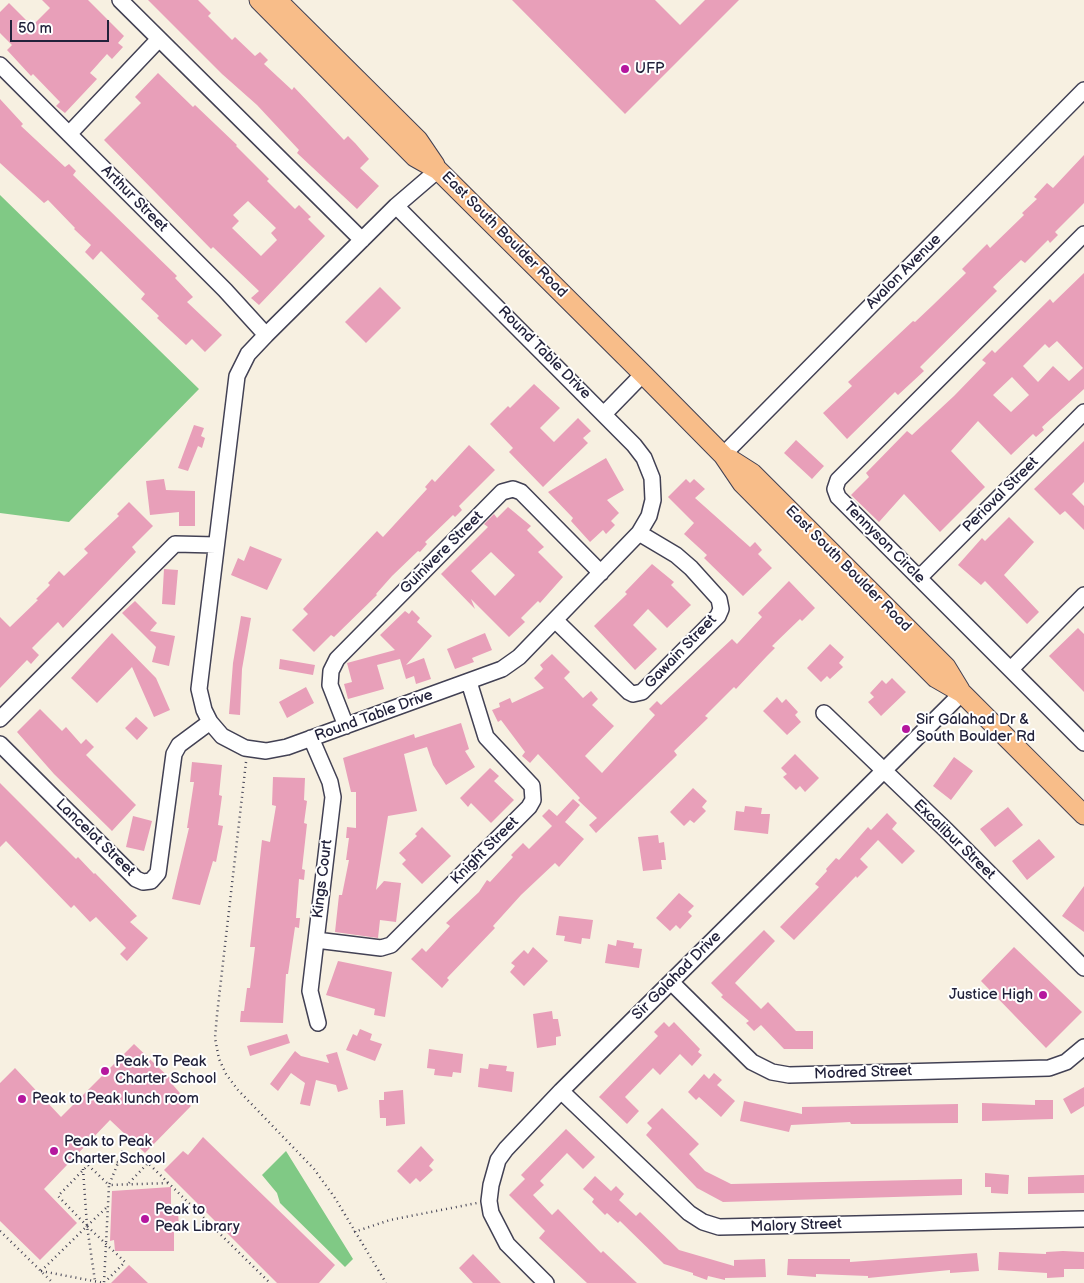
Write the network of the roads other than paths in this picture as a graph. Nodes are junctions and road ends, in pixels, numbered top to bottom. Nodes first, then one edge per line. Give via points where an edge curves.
1 (120, 0) edge
2 (259, 0) edge
3 (277, 0) edge
4 (159, 39) junction
5 (0, 65) edge
6 (1084, 90) edge
7 (69, 134) junction
8 (438, 170) junction
9 (396, 206) junction
10 (1084, 234) edge
11 (362, 240) junction
12 (266, 335) junction
13 (643, 374) junction
14 (1084, 412) edge
15 (604, 414) junction
16 (723, 454) junction
17 (640, 533) junction
18 (216, 545) junction
19 (601, 573) junction
20 (919, 578) junction
21 (1084, 595) edge
22 (554, 620) junction
23 (1010, 669) junction
24 (469, 682) junction
25 (962, 693) junction
26 (824, 713) dead end
27 (0, 719) edge
28 (210, 722) junction
29 (346, 726) junction
30 (311, 738) junction
31 (1084, 743) edge
32 (0, 744) edge
33 (883, 772) junction
34 (1084, 815) edge
35 (316, 940) junction
36 (1084, 968) edge
37 (672, 983) junction
38 (318, 1023) dead end
39 (1084, 1047) edge
40 (561, 1091) junction
41 (1084, 1219) edge
42 (546, 1283) edge

1 - 4 street
2 - 8 main road, East South Boulder Road via 415,157
3 - 8 main road via 418,140
4 - 7 street
4 - 11 street
5 - 7 street, Arthur Street
6 - 16 street, Avalon Avenue
7 - 12 street, Arthur Street
8 - 9 street, Round Table Drive
8 - 13 main road, East South Boulder Road
9 - 11 street, Round Table Drive
9 - 15 street, Round Table Drive
10 - 20 street, Tennyson Circle via 836,483 838,497
11 - 12 street, Round Table Drive
12 - 18 street, Round Table Drive via 248,354 237,376
13 - 15 street
13 - 16 main road, East South Boulder Road
14 - 20 street, Perioval Street
15 - 17 street, Round Table Drive via 644,458 652,478 653,500
16 - 25 main road, East South Boulder Road via 742,483 936,678
17 - 19 street, Round Table Drive
17 - 22 street, Gawain Street via 692,568 719,599 721,609 718,616 642,692 633,694
18 - 27 street via 175,544
18 - 28 street, Round Table Drive via 199,689
19 - 22 street, Round Table Drive
19 - 29 street, Guinivere Street via 521,492 513,489 502,492 337,659 331,671 330,685
20 - 23 street, Tennyson Circle
21 - 23 street
22 - 24 street, Round Table Drive via 502,670
23 - 31 street, Tennyson Circle
24 - 29 street, Round Table Drive
24 - 35 street, Knight Street via 486,737 532,786 533,800 529,807 390,945 380,948
25 - 33 street, Sir Galahad Drive
25 - 34 main road, East South Boulder Road
26 - 33 street, Excalibur Street
28 - 30 street, Round Table Drive via 222,736 245,748 266,751
28 - 32 street, Lancelot Street via 179,745 174,754 158,873 151,881 143,882 136,879
29 - 30 street, Round Table Drive
30 - 35 street, Kings Court via 333,797
33 - 36 street, Excalibur Street
33 - 37 street, Sir Galahad Drive
35 - 38 street, Kings Court via 310,991
37 - 39 street, Modred Street via 752,1062 772,1072 789,1075 1049,1068 1066,1062
37 - 40 street, Sir Galahad Drive
40 - 41 street, Malory Street via 689,1214 719,1227
40 - 42 street, Sir Galahad Drive via 498,1160 489,1201 496,1225 507,1244

